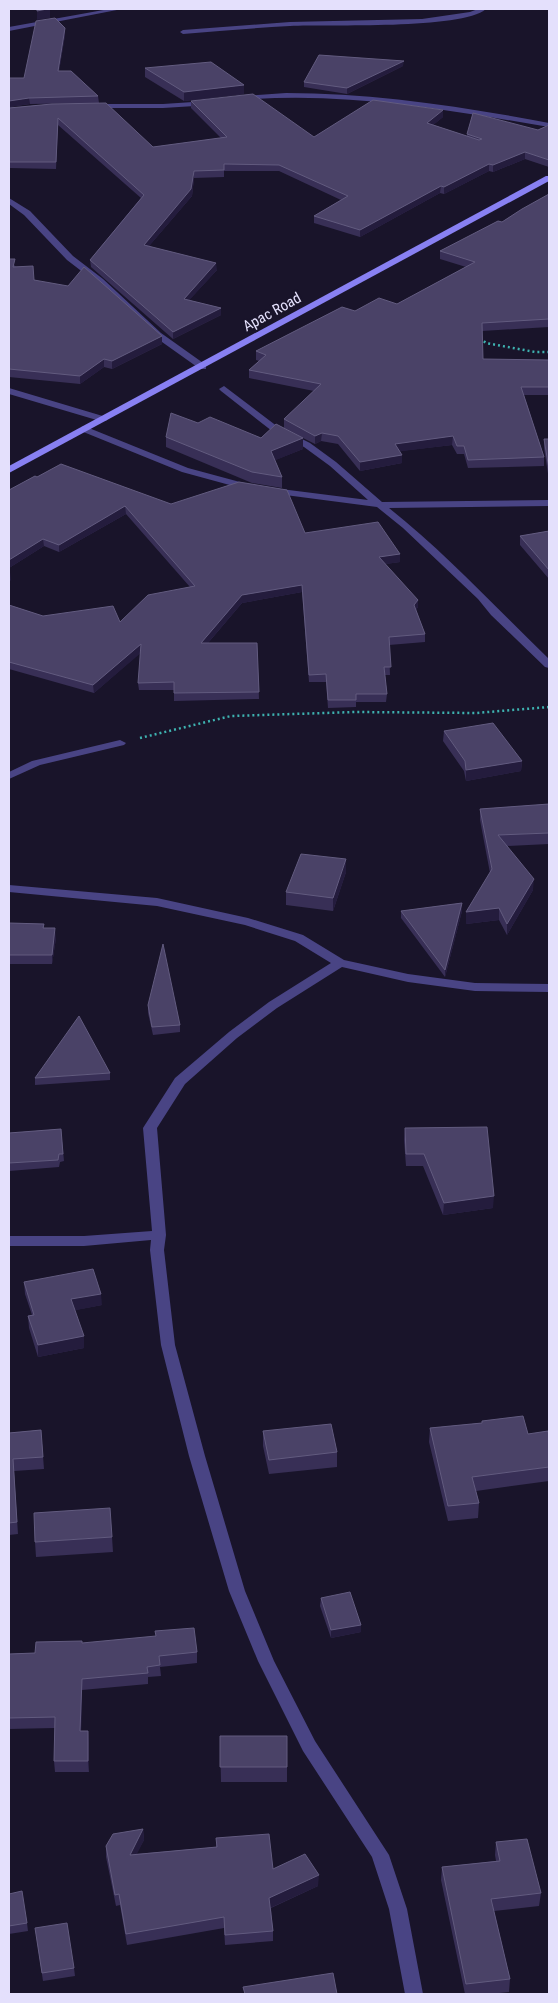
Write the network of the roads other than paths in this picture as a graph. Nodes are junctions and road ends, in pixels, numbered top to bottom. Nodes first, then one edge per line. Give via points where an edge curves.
1 (119, 9) edge
2 (483, 9) edge
3 (9, 29) edge
4 (183, 32) dead end
5 (235, 99) edge
6 (216, 102) edge
7 (81, 106) edge
8 (549, 125) edge
9 (549, 178) edge
10 (9, 200) edge
11 (203, 367) junction
12 (224, 389) dead end
13 (9, 391) edge
14 (103, 419) junction
15 (84, 429) junction
16 (9, 470) edge
17 (549, 503) edge
18 (381, 505) junction
19 (549, 665) edge
20 (120, 744) road end
21 (9, 776) edge
22 (9, 888) edge
23 (340, 963) junction
24 (549, 988) edge
25 (159, 1234) junction
26 (9, 1241) edge
27 (414, 1994) edge

1 - 3 street
2 - 4 street via 472,14 422,21 290,24
5 - 8 street via 264,95 328,96 444,108
6 - 7 street
9 - 11 main road, Apac Road
10 - 11 street via 158,335
11 - 14 main road, Apac Road
12 - 18 street via 275,429 307,445 333,464
13 - 14 street
14 - 15 main road, Apac Road
15 - 16 main road, Apac Road
15 - 18 street via 155,460 228,483
17 - 18 street
18 - 19 street via 482,597
20 - 21 street via 36,762
22 - 23 street via 158,902 248,922 299,938
23 - 24 street via 408,978 475,987
23 - 25 street via 273,1005 180,1082 150,1128
25 - 26 street via 84,1241
25 - 27 street via 157,1250 168,1345 237,1591 266,1661 309,1746 380,1855 398,1909

